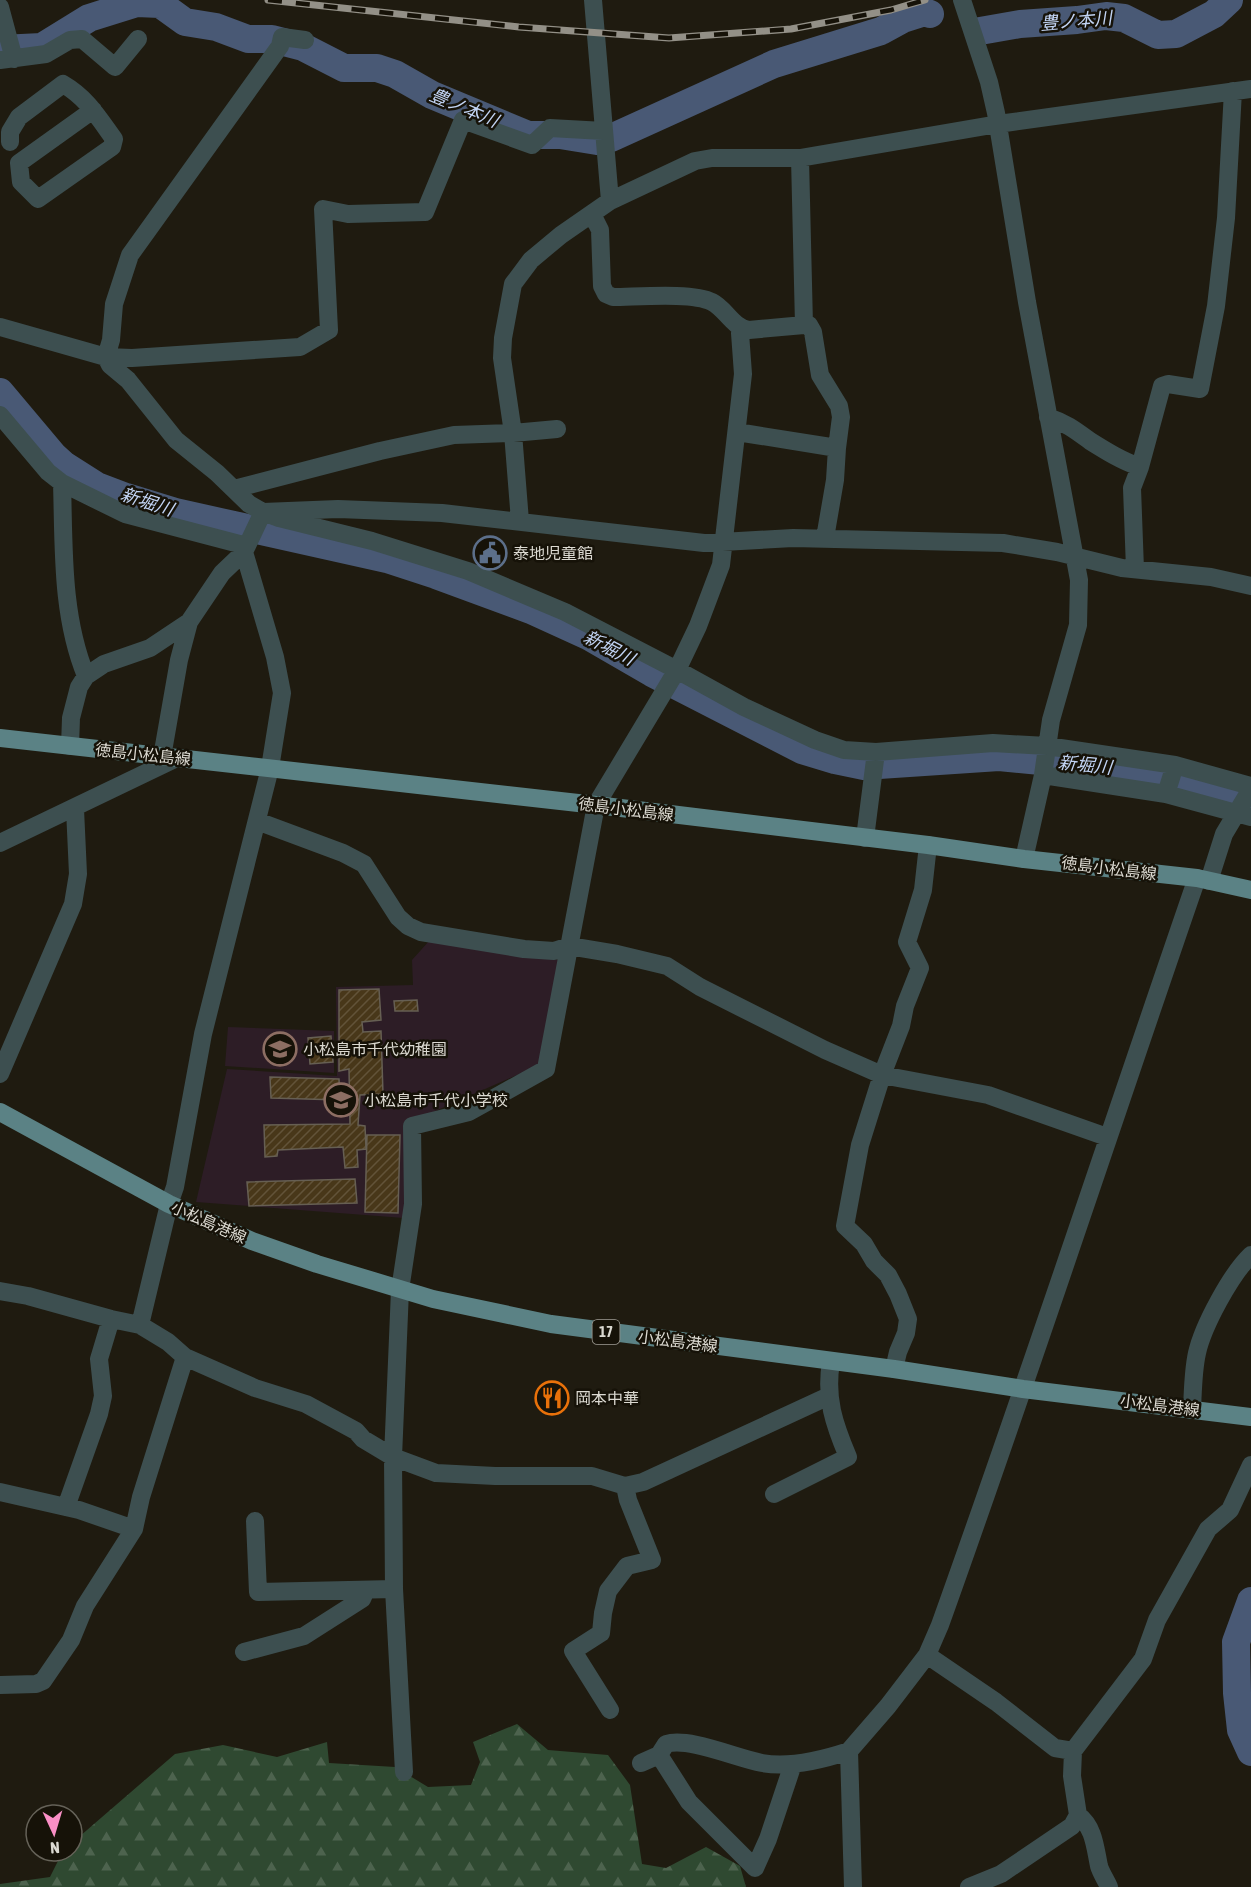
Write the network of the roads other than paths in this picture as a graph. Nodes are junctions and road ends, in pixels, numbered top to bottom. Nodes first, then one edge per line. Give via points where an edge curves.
1 (593, 0) edge
2 (962, 0) edge
3 (0, 7) edge
4 (138, 39) dead end
5 (305, 40) dead end
6 (9, 54) edge
7 (1242, 90) edge
8 (93, 110) junction
9 (998, 124) junction
10 (605, 138) junction
11 (5, 143) edge
12 (800, 158) junction
13 (24, 159) junction
14 (610, 201) junction
15 (592, 214) junction
16 (804, 325) junction
17 (0, 327) edge
18 (742, 329) junction
19 (106, 357) junction
20 (0, 415) edge
21 (1048, 417) junction
22 (557, 429) dead end
23 (736, 432) junction
24 (513, 433) junction
25 (837, 448) junction
26 (1140, 467) junction
27 (62, 483) junction
28 (234, 489) junction
29 (261, 515) junction
30 (520, 521) junction
31 (825, 538) junction
32 (724, 542) junction
33 (246, 546) junction
34 (1075, 558) junction
35 (1135, 569) junction
36 (1251, 586) edge
37 (189, 622) junction
38 (676, 671) junction
39 (86, 676) junction
40 (0, 738) edge
41 (70, 746) junction
42 (876, 755) junction
43 (170, 758) junction
44 (1045, 761) junction
45 (270, 768) junction
46 (1170, 780) junction
47 (1247, 801) edge
48 (596, 805) junction
49 (75, 809) junction
50 (257, 821) junction
51 (865, 838) junction
52 (0, 843) edge
53 (928, 845) junction
54 (1024, 859) junction
55 (1203, 880) junction
56 (1251, 890) edge
57 (569, 946) junction
58 (0, 1074) edge
59 (882, 1075) junction
60 (0, 1112) edge
61 (1107, 1137) junction
62 (168, 1204) junction
63 (1251, 1255) edge
64 (400, 1290) junction
65 (0, 1291) edge
66 (111, 1319) junction
67 (140, 1325) junction
68 (186, 1357) junction
69 (831, 1362) junction
70 (894, 1370) junction
71 (1023, 1389) junction
72 (829, 1396) junction
73 (1192, 1409) junction
74 (1251, 1417) edge
75 (393, 1457) junction
76 (1251, 1465) edge
77 (625, 1486) junction
78 (0, 1492) edge
79 (774, 1494) dead end
80 (66, 1507) junction
81 (255, 1521) dead end
82 (134, 1529) junction
83 (394, 1589) junction
84 (366, 1590) junction
85 (244, 1652) dead end
86 (927, 1655) junction
87 (0, 1685) edge
88 (610, 1710) dead end
89 (849, 1750) junction
90 (1073, 1751) junction
91 (659, 1755) junction
92 (641, 1763) dead end
93 (793, 1764) junction
94 (404, 1772) dead end
95 (1078, 1815) junction
96 (853, 1887) edge
97 (969, 1887) edge
98 (1109, 1887) edge

1 - 10 street
2 - 9 street via 989,82
3 - 6 street
4 - 6 street via 115,67 82,39 70,40 46,54
5 - 19 street via 281,42 130,255 114,304
7 - 9 street
7 - 26 street via 1216,306 1200,389 1162,386
8 - 11 street via 63,84 19,117
8 - 13 street
8 - 13 street via 114,139 112,147 38,199 21,182 19,163
9 - 12 street
9 - 21 street
10 - 14 street
10 - 19 street via 550,128 532,145 463,120 425,212 348,214 323,209 328,330 300,347
11 - 13 street
12 - 14 street via 695,161
12 - 16 street
14 - 15 street
15 - 18 street via 600,230 602,286 606,294 705,299
15 - 24 street via 531,260 513,284 502,358
16 - 18 street
16 - 25 street via 809,325 813,332 820,375 839,406
17 - 19 street
18 - 23 street via 743,374
19 - 28 street via 176,440
20 - 27 street
21 - 26 street
21 - 34 street
22 - 24 street
23 - 25 street
23 - 32 street
24 - 28 street via 453,435
24 - 30 street
25 - 31 street
26 - 35 street via 1132,488
27 - 33 street via 125,514
27 - 39 street via 69,609
28 - 29 street
29 - 30 street via 338,508
29 - 33 street
29 - 38 street via 372,541 468,571 565,612
30 - 32 street
31 - 32 street
31 - 34 street via 1003,543
32 - 38 street via 721,565
33 - 37 street
33 - 45 street via 282,693
34 - 35 street
34 - 44 street via 1078,625
35 - 36 street via 1211,577
37 - 39 street via 150,648 104,664
37 - 43 street via 179,660
38 - 42 street via 815,740
38 - 48 street
39 - 41 street via 71,718
40 - 41 main road, 徳島小松島線
41 - 43 main road, 徳島小松島線
42 - 44 street via 993,743
42 - 51 street
43 - 45 main road, 徳島小松島線
43 - 49 street
44 - 46 street
44 - 46 street
44 - 54 street
45 - 48 main road, 徳島小松島線
45 - 50 street
46 - 47 street
46 - 47 street
47 - 55 street via 1224,834
48 - 51 main road, 徳島小松島線
48 - 57 street
49 - 52 street
49 - 58 street via 78,874 74,904
50 - 57 street via 364,864 398,917 421,932 524,950 554,951
50 - 62 street via 203,1034
51 - 53 main road, 徳島小松島線
53 - 54 main road, 徳島小松島線
53 - 59 street via 923,890 907,942 920,968
54 - 55 main road, 徳島小松島線
55 - 56 main road, 徳島小松島線
55 - 61 street
57 - 59 street via 667,966 700,987
57 - 64 street via 546,1070 469,1112 412,1126 413,1204
59 - 61 street via 988,1095
59 - 70 street via 860,1145 845,1226 888,1275 908,1319
60 - 62 main road, 小松島港線 / 17
61 - 71 street
62 - 64 main road, 小松島港線 / 17 via 252,1241
62 - 67 street
63 - 73 street via 1235,1275 1202,1335
64 - 69 main road, 小松島港線 / 17 via 551,1324
64 - 75 street
65 - 66 street
66 - 67 street
66 - 80 street via 99,1359 103,1396 99,1414
67 - 68 street
68 - 75 street via 255,1388 306,1404
68 - 82 street
69 - 70 main road, 小松島港線 / 17
69 - 72 street
70 - 71 main road, 小松島港線 / 17
71 - 73 main road, 小松島港線 / 17
71 - 86 street
72 - 77 street via 643,1482
72 - 79 street via 835,1427 848,1457
73 - 74 main road, 小松島港線 / 17
75 - 77 street via 436,1473 592,1476
75 - 83 street
76 - 90 street via 1230,1510 1208,1529 1157,1620 1143,1659
77 - 88 street via 652,1560 627,1566 608,1592 601,1633 573,1651
78 - 80 street
80 - 82 street
81 - 84 street via 258,1592
82 - 87 street via 43,1681
83 - 84 street
83 - 94 street
84 - 85 street via 362,1599 304,1636
86 - 89 street
86 - 90 street via 1055,1748
89 - 93 street via 830,1758
89 - 96 street
90 - 95 street
91 - 92 street
91 - 93 street via 666,1744 674,1741 765,1763
91 - 93 street via 689,1802 755,1868
95 - 97 street via 1072,1826 1001,1874
95 - 98 street via 1087,1821

